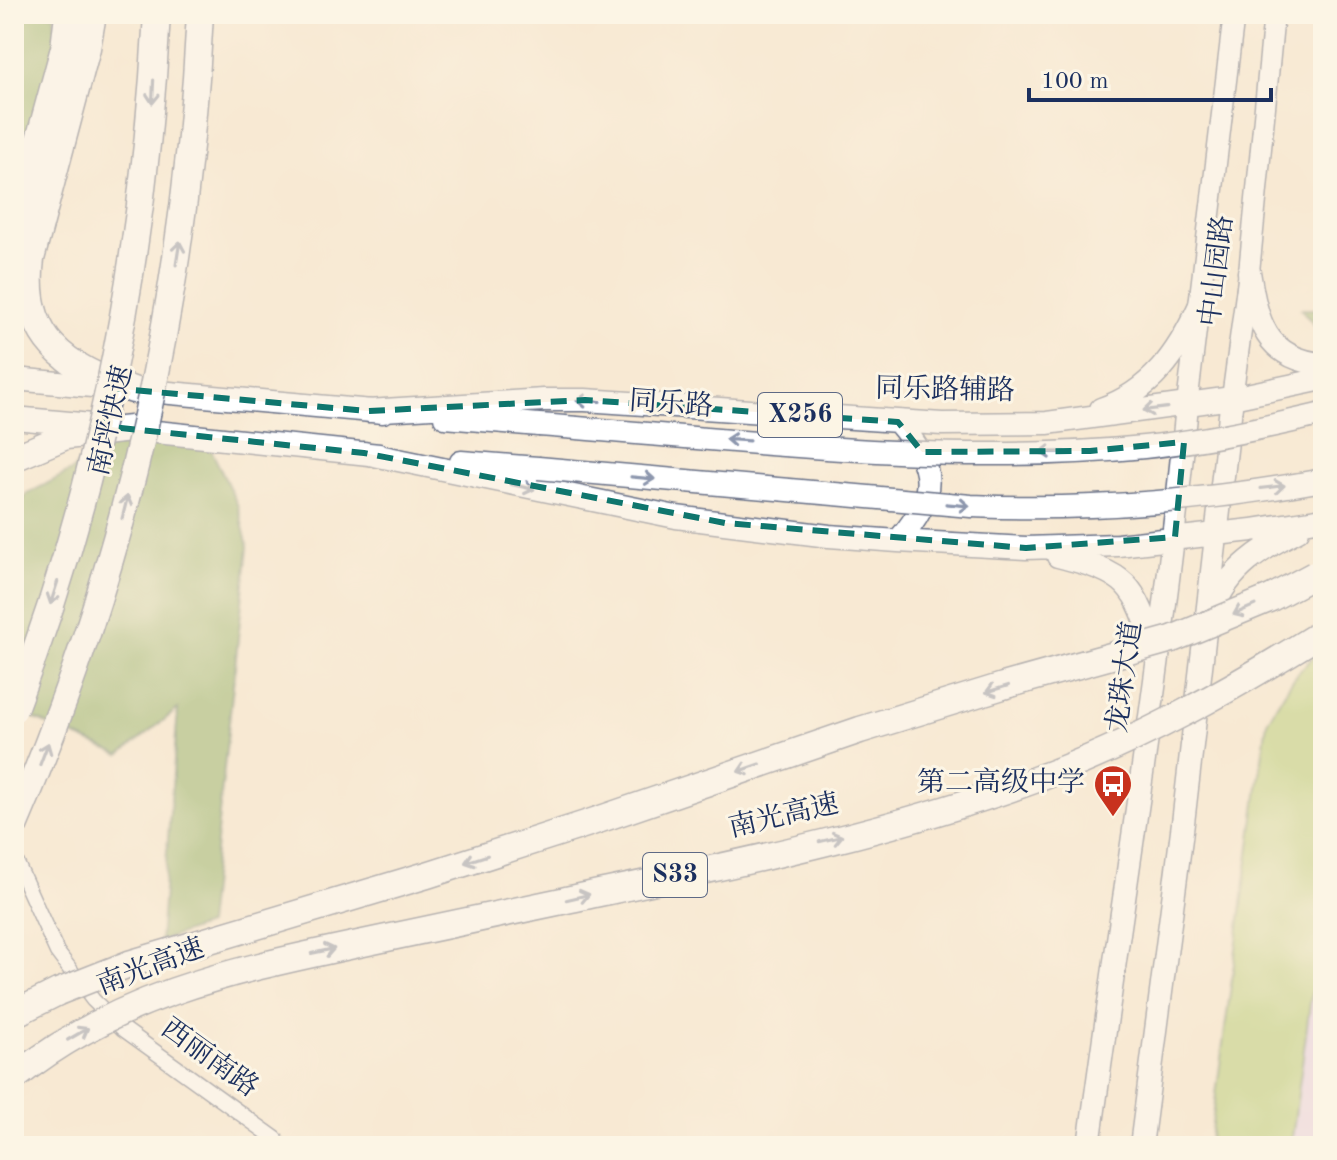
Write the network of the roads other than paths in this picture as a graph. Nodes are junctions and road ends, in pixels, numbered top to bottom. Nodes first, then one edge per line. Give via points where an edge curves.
1 (68, 14) edge
2 (93, 14) edge
3 (157, 14) edge
4 (200, 14) edge
5 (1234, 14) edge
6 (1274, 14) edge
7 (14, 232) edge
8 (1249, 272) junction
9 (1199, 307) junction
10 (1323, 364) edge
11 (14, 379) edge
12 (1323, 379) edge
13 (133, 390) junction
14 (1232, 398) junction
15 (1187, 405) junction
16 (368, 411) junction
17 (1323, 414) edge
18 (14, 418) edge
19 (898, 422) junction
20 (1047, 423) junction
21 (131, 429) junction
22 (364, 453) junction
23 (14, 458) edge
24 (1323, 480) edge
25 (1322, 519) edge
26 (1217, 534) junction
27 (1175, 537) junction
28 (898, 541) junction
29 (1026, 548) junction
30 (1318, 572) edge
31 (1323, 632) edge
32 (1159, 660) junction
33 (1201, 660) junction
34 (14, 709) edge
35 (14, 826) edge
36 (14, 857) edge
37 (14, 1014) edge
38 (14, 1078) edge
39 (271, 1136) dead end
40 (1089, 1146) edge
41 (1141, 1146) edge

1 - 7 highway via 64,48
2 - 13 highway via 28,284 37,321 59,355 102,380
3 -> 34 highway, 南坪快速, bridge via 141,205 108,399 65,558
35 -> 4 highway, 南坪快速, bridge via 99,603 148,413 185,207
5 - 9 main road, 中山园路
6 - 8 main road, 中山园路
8 - 10 main road via 1258,321 1269,338 1291,356
8 - 14 main road, 中山园路
9 - 15 main road, 中山园路
9 - 20 main road via 1155,378 1105,408
11 - 13 main road, 同乐路 / X256
12 - 14 main road, 同乐路辅路
13 - 16 main road, 同乐路 / X256
14 - 15 main road, 同乐路辅路 / X256
14 - 26 main road, 中山园路
15 -> 20 main road, 同乐路辅路 / X256
15 - 27 main road, 龙珠大道
17 -> 16 main road, 同乐路, bridge via 1146,447 989,453 894,451
19 -> 16 main road, 同乐路辅路 / X256 via 585,400
18 - 21 main road
19 - 20 main road, 同乐路辅路 / X256
19 - 28 main road via 920,449 929,478 922,511
21 - 22 main road
21 - 23 highway via 66,436
22 -> 24 main road, bridge via 1026,508 1136,505
22 -> 28 main road via 639,511
25 - 26 main road
25 - 33 main road via 1255,554 1227,582 1208,623
26 - 27 main road
26 - 33 main road
27 - 29 main road
27 - 32 main road, 龙珠大道
28 - 29 main road
29 - 32 main road via 1092,564 1120,579 1137,599
30 -> 37 highway, 南光高速, bridge via 1259,604 1172,639 860,730 589,823 129,964
38 -> 31 highway, 南光高速 / S33, bridge via 109,1016 192,983 813,844 992,794 1153,729
32 - 40 main road, 龙珠大道
33 - 41 main road
36 - 39 street, 西丽南路 via 57,952 74,977 122,1028

